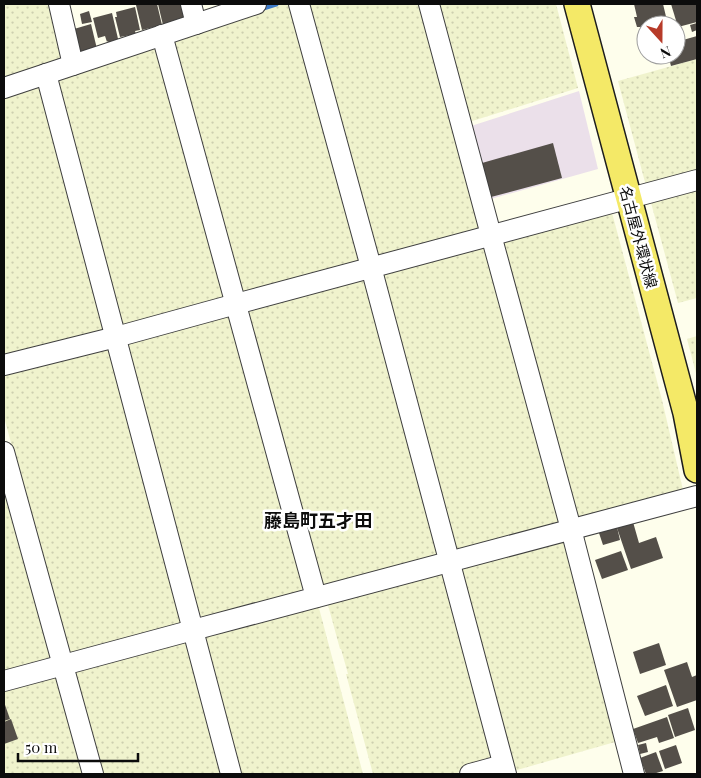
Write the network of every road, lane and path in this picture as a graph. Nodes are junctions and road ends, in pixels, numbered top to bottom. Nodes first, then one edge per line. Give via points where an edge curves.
1 (59, 4) edge
2 (191, 4) edge
3 (256, 4) edge
4 (299, 4) edge
5 (429, 4) edge
6 (578, 4) edge
7 (196, 24) junction
8 (162, 36) junction
9 (73, 65) junction
10 (46, 74) junction
11 (4, 88) edge
12 (697, 180) edge
13 (629, 198) junction
14 (491, 235) junction
15 (371, 267) junction
16 (236, 304) junction
17 (116, 337) junction
18 (4, 365) edge
19 (4, 452) edge
20 (697, 470) edge
21 (697, 496) edge
22 (571, 529) junction
23 (449, 562) junction
24 (316, 598) junction
25 (192, 630) junction
26 (63, 666) junction
27 (4, 682) edge
28 (505, 770) edge
29 (93, 774) edge
30 (232, 774) edge
31 (470, 774) edge
32 (634, 774) edge

1 - 9 street
2 - 7 street
3 - 7 street
4 - 15 street
5 - 14 street
6 - 13 main road, 名古屋外環状線
7 - 8 street
8 - 9 street
8 - 16 street
9 - 10 street
10 - 11 street
10 - 17 street
12 - 13 street
13 - 14 street
13 - 20 main road, 名古屋外環状線 via 686,413
14 - 15 street
14 - 22 street
15 - 16 street
15 - 23 street
16 - 17 street
16 - 24 street
17 - 18 street
17 - 25 street
19 - 26 street
21 - 22 street
22 - 23 street
22 - 32 street
23 - 24 street
23 - 28 street
24 - 25 street
25 - 26 street
25 - 30 street
26 - 27 street
26 - 29 street
28 - 31 street

